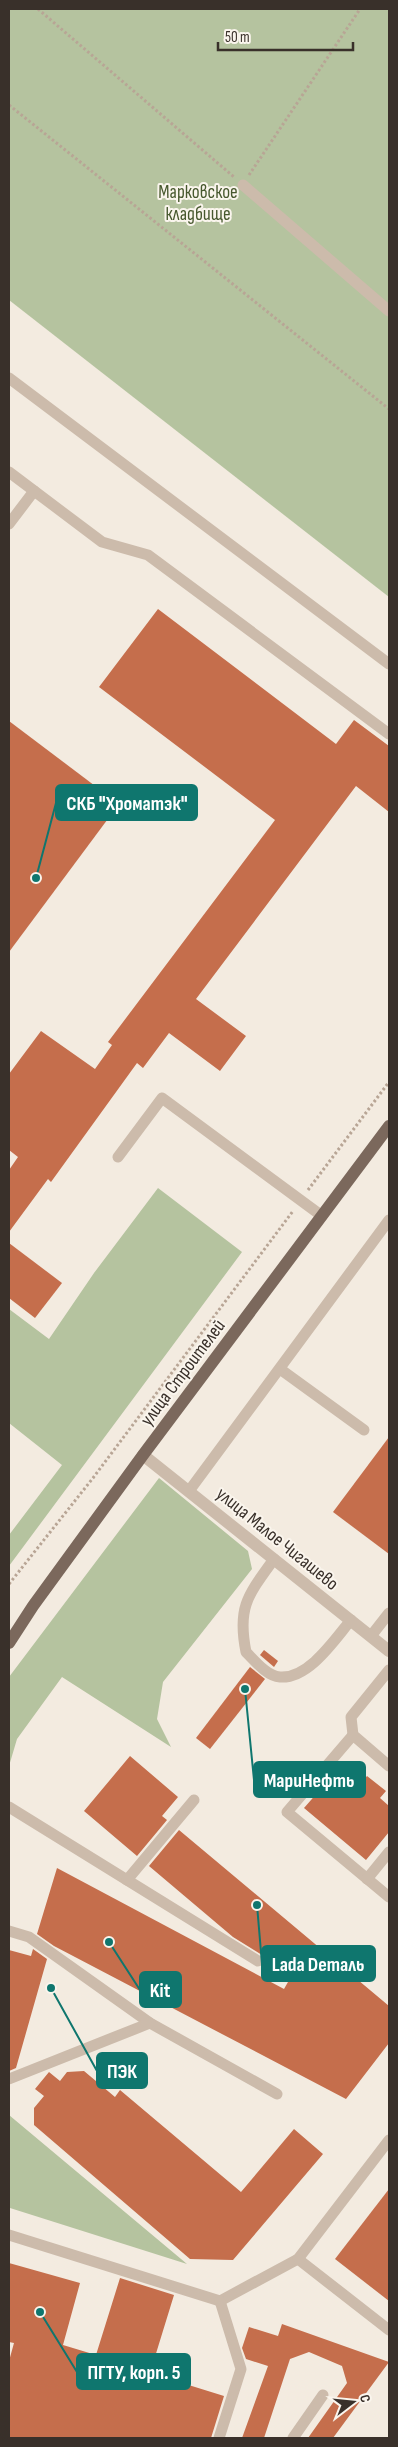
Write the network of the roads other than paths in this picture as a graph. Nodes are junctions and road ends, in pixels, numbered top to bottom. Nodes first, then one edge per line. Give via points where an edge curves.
1 (243, 185) road end
2 (389, 311) edge
3 (9, 378) edge
4 (9, 472) edge
5 (34, 491) junction
6 (9, 524) edge
7 (389, 664) edge
8 (389, 734) edge
9 (389, 1126) edge
10 (118, 1157) dead end
11 (322, 1216) junction
12 (389, 1220) edge
13 (280, 1369) junction
14 (364, 1430) dead end
15 (143, 1455) junction
16 (189, 1491) junction
17 (274, 1559) junction
18 (389, 1613) edge
19 (351, 1620) junction
20 (370, 1636) junction
21 (9, 1643) edge
22 (389, 1651) edge
23 (389, 1670) edge
24 (353, 1735) junction
25 (389, 1766) edge
26 (194, 1800) dead end
27 (9, 1807) edge
28 (389, 1852) edge
29 (367, 1879) junction
30 (127, 1880) junction
31 (389, 1897) edge
32 (9, 1931) edge
33 (258, 1961) dead end
34 (150, 2023) junction
35 (9, 2079) edge
36 (276, 2094) dead end
37 (389, 2140) edge
38 (9, 2235) edge
39 (298, 2259) junction
40 (220, 2302) junction
41 (389, 2330) edge
42 (323, 2395) dead end
43 (219, 2438) edge
44 (293, 2438) edge

1 - 2 lane
3 - 7 lane
4 - 5 lane
5 - 6 lane
5 - 8 lane via 102,542 148,556
9 - 11 main road, улица Строителей
10 - 11 lane via 162,1098
11 - 15 main road, улица Строителей
12 - 13 lane
13 - 14 lane
13 - 16 lane
15 - 16 street, улица Малое Чигашево
15 - 21 main road, улица Строителей
16 - 17 street, улица Малое Чигашево
17 - 19 street, улица Малое Чигашево
17 - 19 lane via 246,1600 242,1616 246,1652 269,1673 281,1677 310,1666
18 - 20 lane
19 - 20 street, улица Малое Чигашево
20 - 22 street, улица Малое Чигашево
23 - 24 lane via 350,1717
24 - 25 lane
24 - 29 lane via 287,1812
26 - 30 lane
27 - 30 lane
28 - 29 lane
29 - 31 lane
30 - 33 lane
32 - 34 lane via 29,1937
34 - 35 lane
34 - 36 lane
37 - 39 lane
38 - 40 lane
39 - 40 lane
39 - 41 lane
40 - 43 lane via 241,2369
42 - 44 lane

